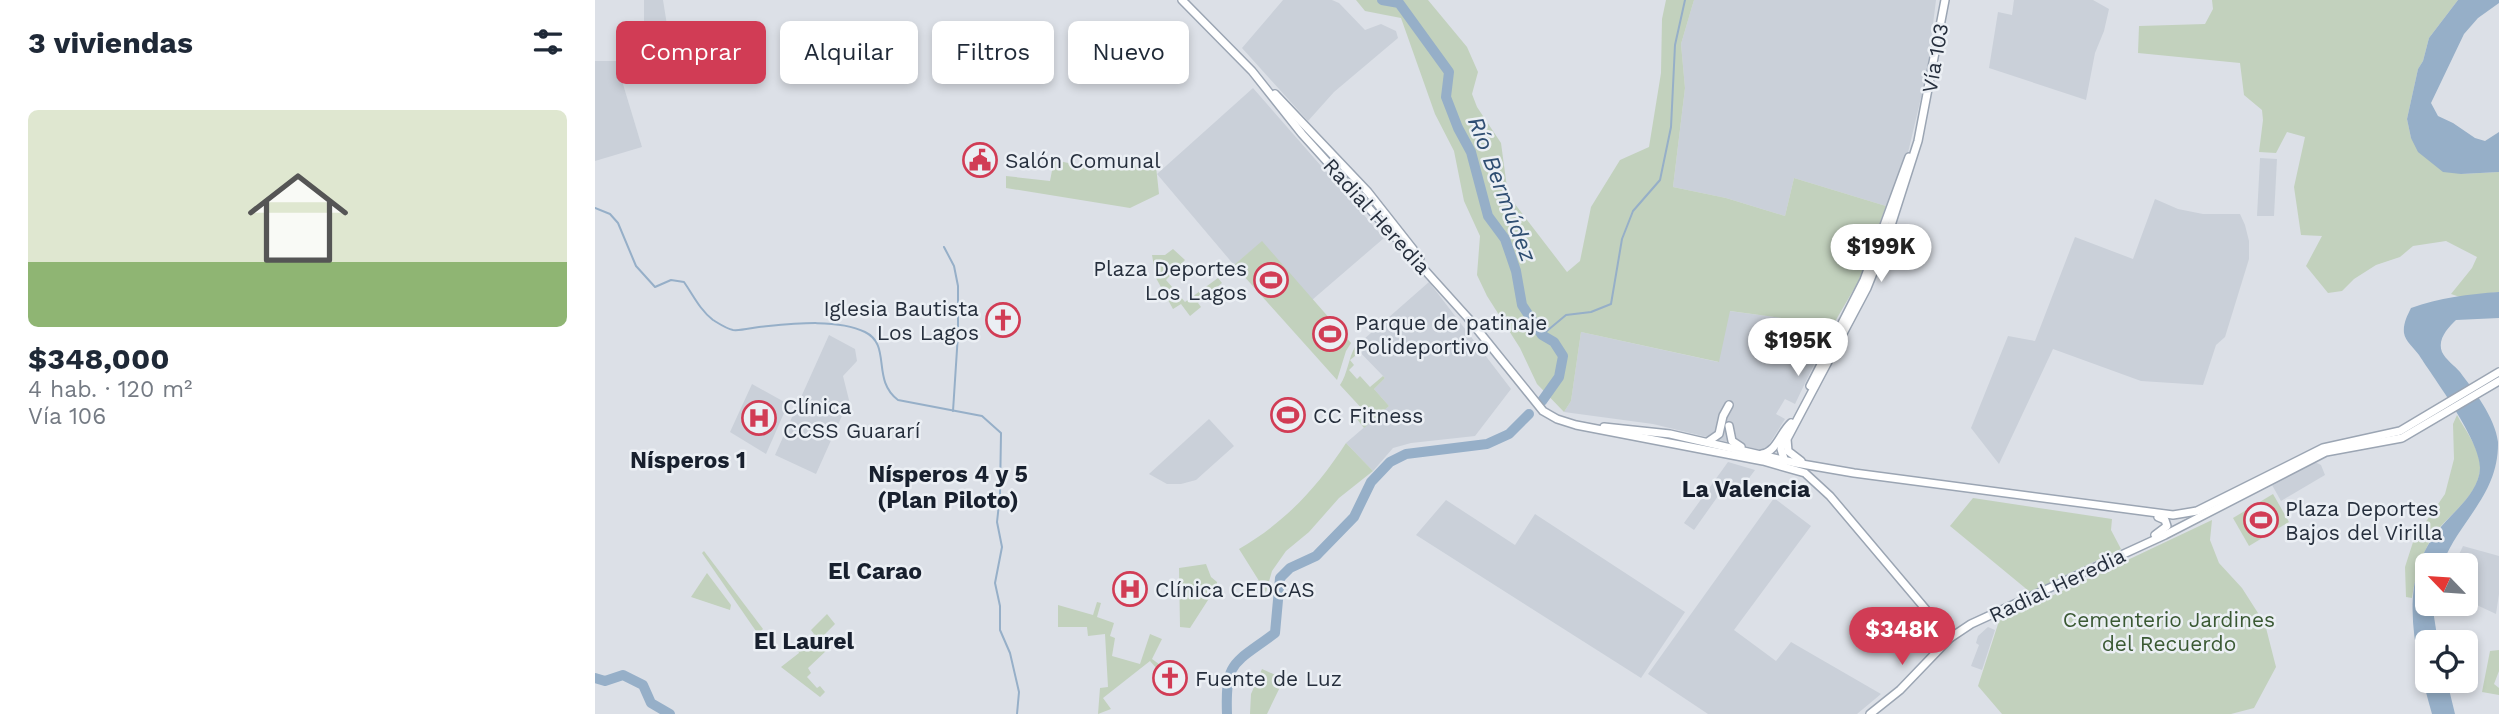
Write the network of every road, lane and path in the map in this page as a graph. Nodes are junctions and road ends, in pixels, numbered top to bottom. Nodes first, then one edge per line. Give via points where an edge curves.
1 (1182, 0) edge
2 (1945, 0) edge
3 (1252, 71) junction
4 (1923, 116) junction
5 (1302, 134) junction
6 (1912, 163) junction
7 (1368, 192) junction
8 (1880, 237) junction
9 (1420, 264) junction
10 (1429, 273) junction
11 (1842, 335) junction
12 (1797, 341) dead end
13 (1833, 343) junction
14 (1831, 357) junction
15 (2499, 372) edge
16 (2499, 381) edge
17 (1805, 395) junction
18 (1729, 405) dead end
19 (1791, 423) junction
20 (1576, 425) junction
21 (1729, 426) dead end
22 (2416, 427) junction
23 (1612, 432) junction
24 (1703, 441) junction
25 (1724, 445) junction
26 (1751, 452) junction
27 (1760, 454) junction
28 (1783, 460) junction
29 (1821, 467) junction
30 (1794, 469) junction
31 (1854, 473) junction
32 (1815, 480) junction
33 (2140, 513) junction
34 (2035, 594) junction
35 (1950, 638) junction
36 (1870, 714) edge

1 - 3 main road, Radial Heredia
2 - 4 main road, Vía 103
3 - 5 main road, Radial Heredia
3 - 7 main road
4 - 6 main road, Vía 103
4 - 8 main road, Vía 103
5 - 7 main road via 1360,190
5 - 9 main road, Radial Heredia
6 - 8 main road
6 - 11 main road, Vía 103 via 1877,267
7 - 9 main road via 1370,202
7 - 10 main road
8 - 11 main road via 1868,280
8 - 13 main road, Vía 103
9 - 10 main road, Radial Heredia
10 - 20 main road, Radial Heredia via 1535,403 1549,415
11 - 13 main road
11 - 14 main road, Vía 103
12 - 17 main road via 1819,347 1823,354
13 - 14 main road
13 - 17 main road, Vía 103
14 - 29 main road, Vía 103 via 1786,443 1794,457
15 - 22 main road, Radial Heredia
16 - 22 main road, Radial Heredia
17 - 19 main road, Vía 103
18 - 24 main road via 1719,434
19 - 27 main road via 1773,449
19 - 28 main road via 1781,442
20 - 23 main road, Radial Heredia
20 - 24 main road, Radial Heredia
21 - 26 main road via 1731,440
22 - 33 main road, Radial Heredia via 2323,448 2197,511
22 - 34 main road, Radial Heredia via 2392,440 2326,453 2165,535
23 - 25 main road via 1718,448
23 - 30 main road, Radial Heredia
24 - 25 main road, Radial Heredia
25 - 26 main road, Radial Heredia
26 - 27 main road, Radial Heredia
27 - 28 main road, Radial Heredia
28 - 29 main road, Radial Heredia
28 - 30 main road
29 - 31 main road, Radial Heredia
30 - 32 main road, Radial Heredia
31 - 32 main road via 1825,472
31 - 33 main road, Radial Heredia
32 - 35 main road, Radial Heredia
33 - 34 main road via 2161,518 2167,526
34 - 35 main road, Radial Heredia
35 - 36 main road

